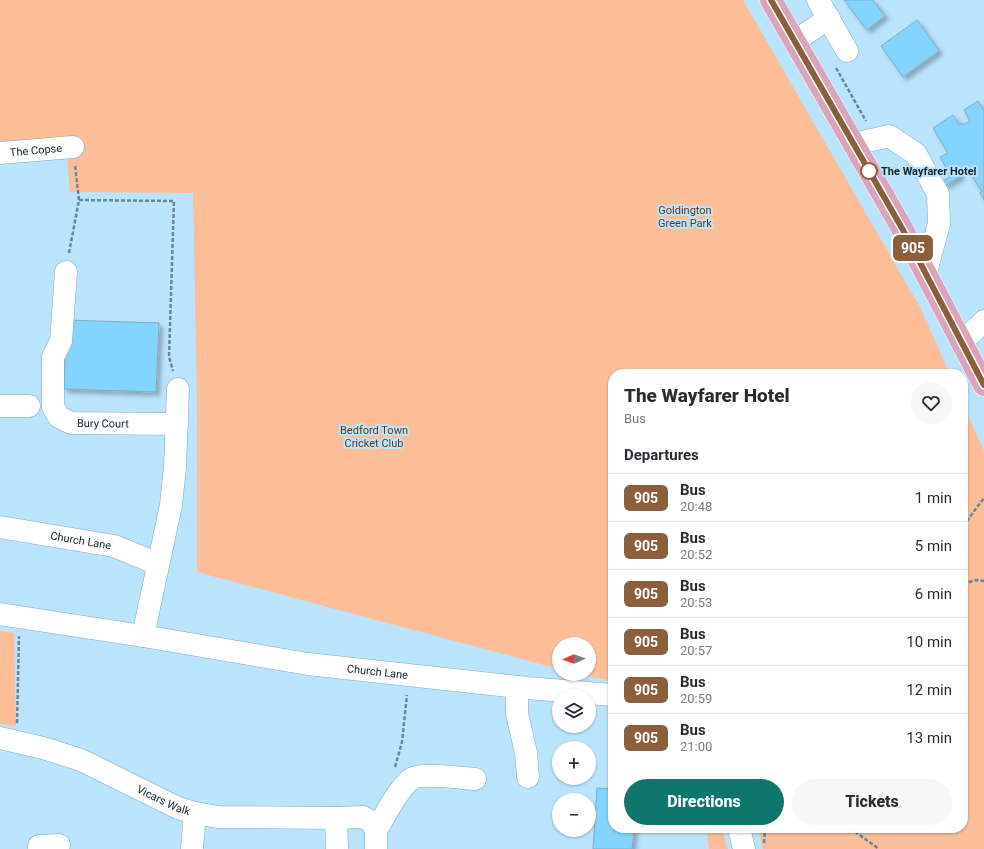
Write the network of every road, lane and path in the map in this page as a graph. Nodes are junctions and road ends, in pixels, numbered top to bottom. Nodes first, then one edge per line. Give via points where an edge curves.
1 (771, 0) edge
2 (818, 0) edge
3 (829, 18) junction
4 (795, 41) junction
5 (847, 51) dead end
6 (854, 144) junction
7 (73, 147) joint
8 (0, 153) edge
9 (79, 200) junction
10 (66, 272) joint
11 (926, 272) junction
12 (984, 321) edge
13 (962, 342) junction
14 (984, 385) edge
15 (178, 389) joint
16 (0, 406) edge
17 (29, 406) dead end
18 (177, 424) junction
19 (984, 498) edge
20 (968, 519) edge
21 (0, 527) edge
22 (158, 564) junction
23 (984, 581) edge
24 (968, 582) edge
25 (10, 616) edge
26 (143, 636) junction
27 (409, 675) junction
28 (517, 687) junction
29 (608, 696) edge
30 (8, 740) edge
31 (394, 772) dead end
32 (528, 776) dead end
33 (475, 779) dead end
34 (196, 813) junction
35 (336, 818) junction
36 (740, 833) edge
37 (765, 833) edge
38 (857, 833) edge
39 (376, 840) edge
40 (192, 849) edge
41 (337, 849) edge
42 (744, 849) edge
43 (764, 849) edge
44 (879, 849) edge

1 - 4 main road
2 - 3 street
3 - 4 street
3 - 5 street
4 - 6 main road
6 - 11 main road
6 - 11 street via 889,136 916,154 938,194 939,224
7 - 8 street, The Copse
7 - 9 path
9 - 10 path
9 - 15 path via 174,201 169,356
10 - 18 street, Bury Court via 61,341 53,357 53,407 59,417 71,423
11 - 13 main road
12 - 13 street
13 - 14 main road
15 - 18 street
16 - 17 street
18 - 22 street via 171,505
19 - 20 path
21 - 22 street, Church Lane via 114,546
22 - 26 street
23 - 24 path
25 - 26 street, Church Lane
25 - 30 path
26 - 27 street, Church Lane via 308,664
27 - 28 street, Church Lane
27 - 31 path via 402,742
28 - 29 street, Church Lane
28 - 32 street via 517,714 526,753
30 - 34 street, Vicars Walk via 81,760 178,808
33 - 39 street via 430,776 414,778 403,787
34 - 35 street, Vicars Walk via 218,817
34 - 40 street
35 - 39 street, Vicars Walk via 363,817 372,822
35 - 41 street
36 - 42 street
37 - 43 path
38 - 44 path

